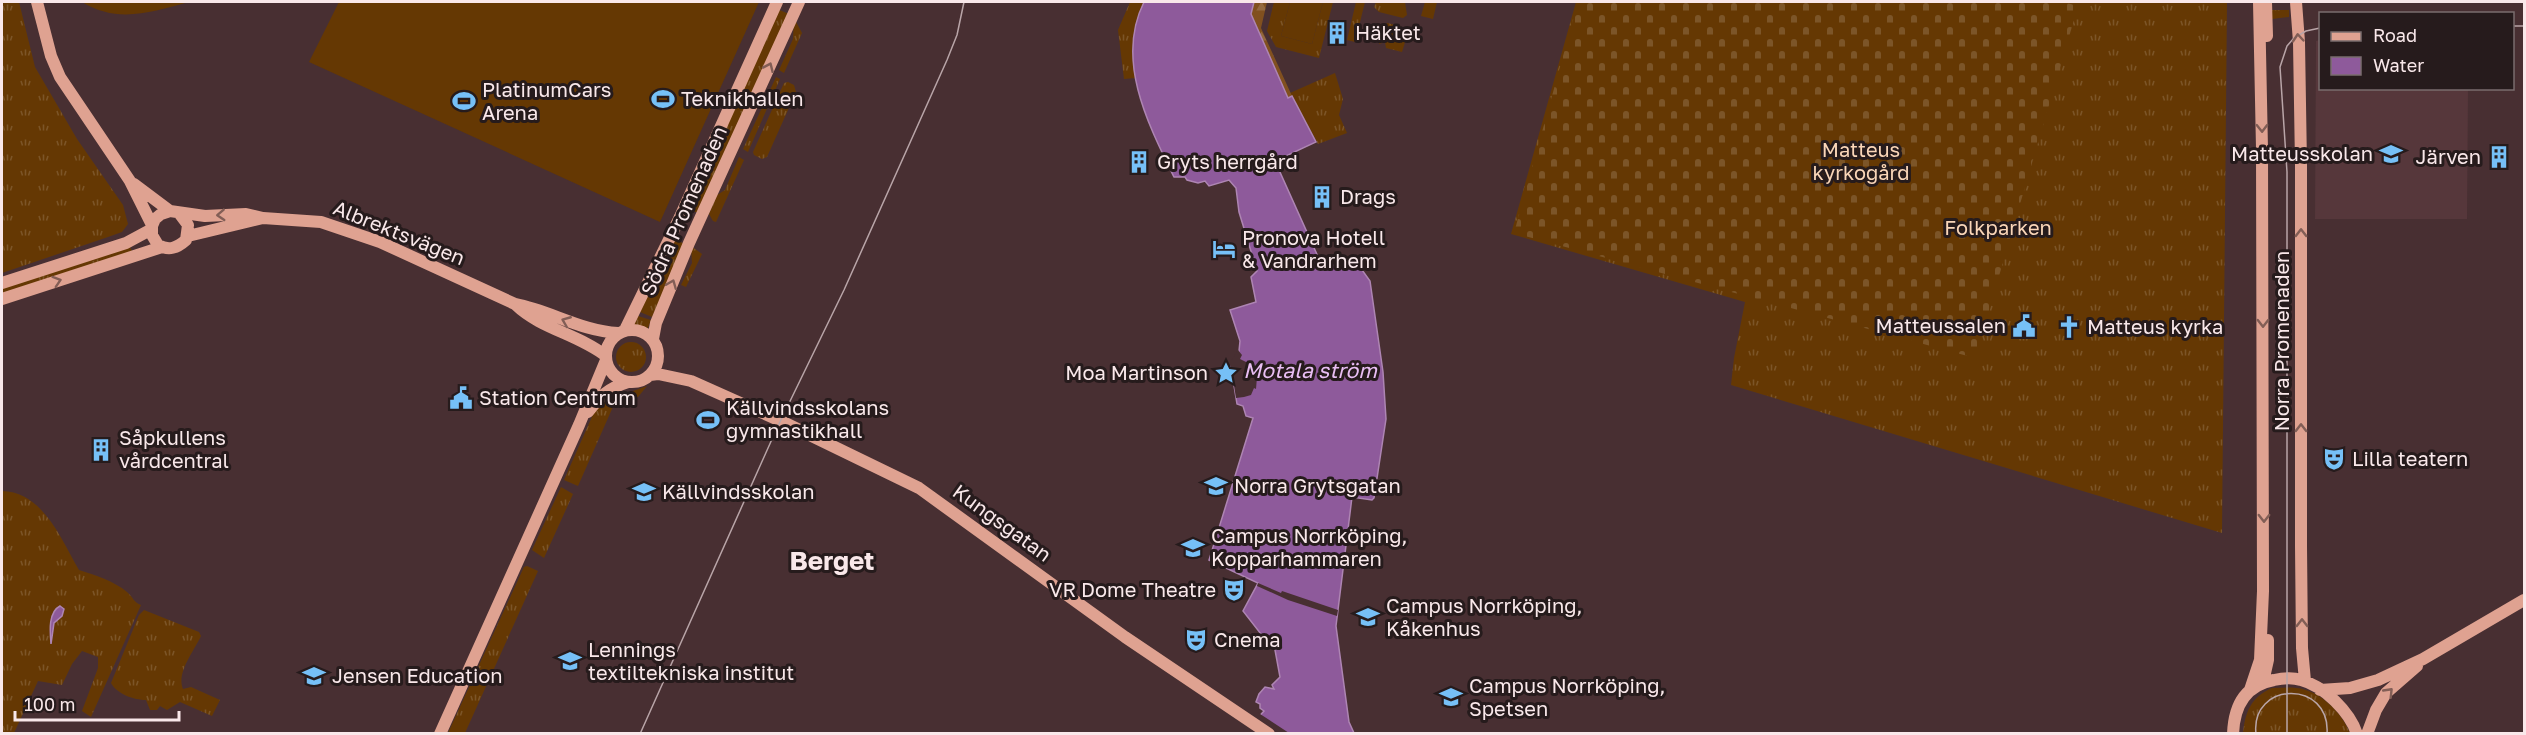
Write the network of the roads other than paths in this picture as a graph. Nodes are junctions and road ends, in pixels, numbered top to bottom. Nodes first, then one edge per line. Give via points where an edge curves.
1 (37, 2) edge
2 (777, 2) edge
3 (799, 2) edge
4 (2259, 2) edge
5 (2266, 2) edge
6 (2296, 2) edge
7 (2267, 36) dead end
8 (130, 181) junction
9 (174, 212) junction
10 (263, 218) junction
11 (152, 227) junction
12 (188, 236) junction
13 (162, 247) junction
14 (2, 283) edge
15 (2, 299) edge
16 (515, 304) junction
17 (621, 332) junction
18 (653, 339) junction
19 (606, 358) junction
20 (659, 358) junction
21 (650, 375) junction
22 (691, 381) junction
23 (628, 382) junction
24 (579, 425) junction
25 (2263, 591) junction
26 (2524, 600) edge
27 (2423, 659) junction
28 (2305, 681) junction
29 (2263, 682) junction
30 (2250, 690) junction
31 (2320, 690) junction
32 (440, 734) edge
33 (1269, 734) edge
34 (2233, 734) edge
35 (2357, 734) edge
36 (2367, 734) edge

1 - 8 main road via 60,77
2 - 17 main road, Södra Promenaden via 680,217
18 -> 3 main road, Södra Promenaden via 656,322 689,243
4 -> 25 main road, Norra Promenaden
5 - 7 main road
28 -> 6 main road, Norra Promenaden
8 - 9 main road
8 - 11 main road
10 -> 9 main road, Albrektsvägen
9 - 11 main road via 161,214
9 - 12 main road via 188,225
10 - 12 main road, Albrektsvägen
10 - 16 main road, Albrektsvägen via 321,222 342,228
11 - 13 main road via 156,242
11 - 14 main road via 126,243
12 - 13 main road via 178,246
15 -> 13 main road
17 -> 16 main road, Albrektsvägen via 593,330
16 - 19 main road, Albrektsvägen via 528,316 594,347
17 - 18 main road via 641,331
17 - 19 main road via 607,346
18 - 20 main road
19 - 23 main road via 614,375
19 - 24 main road
20 - 21 main road
20 - 22 main road, Kungsgatan
21 - 22 main road, Kungsgatan
21 - 23 main road via 638,382
22 - 33 main road, Kungsgatan via 919,488 1125,637
23 - 24 main road via 603,393
24 - 32 main road
25 - 29 main road, Norra Promenaden via 2268,660
25 - 30 main road, Norra Promenaden via 2260,660
26 - 27 main road
27 - 31 main road via 2362,686
36 -> 27 main road via 2386,693
28 - 29 main road via 2287,678
28 - 31 main road
29 - 30 main road
30 - 34 main road, Norra Promenaden via 2236,709
31 - 35 main road via 2346,714

